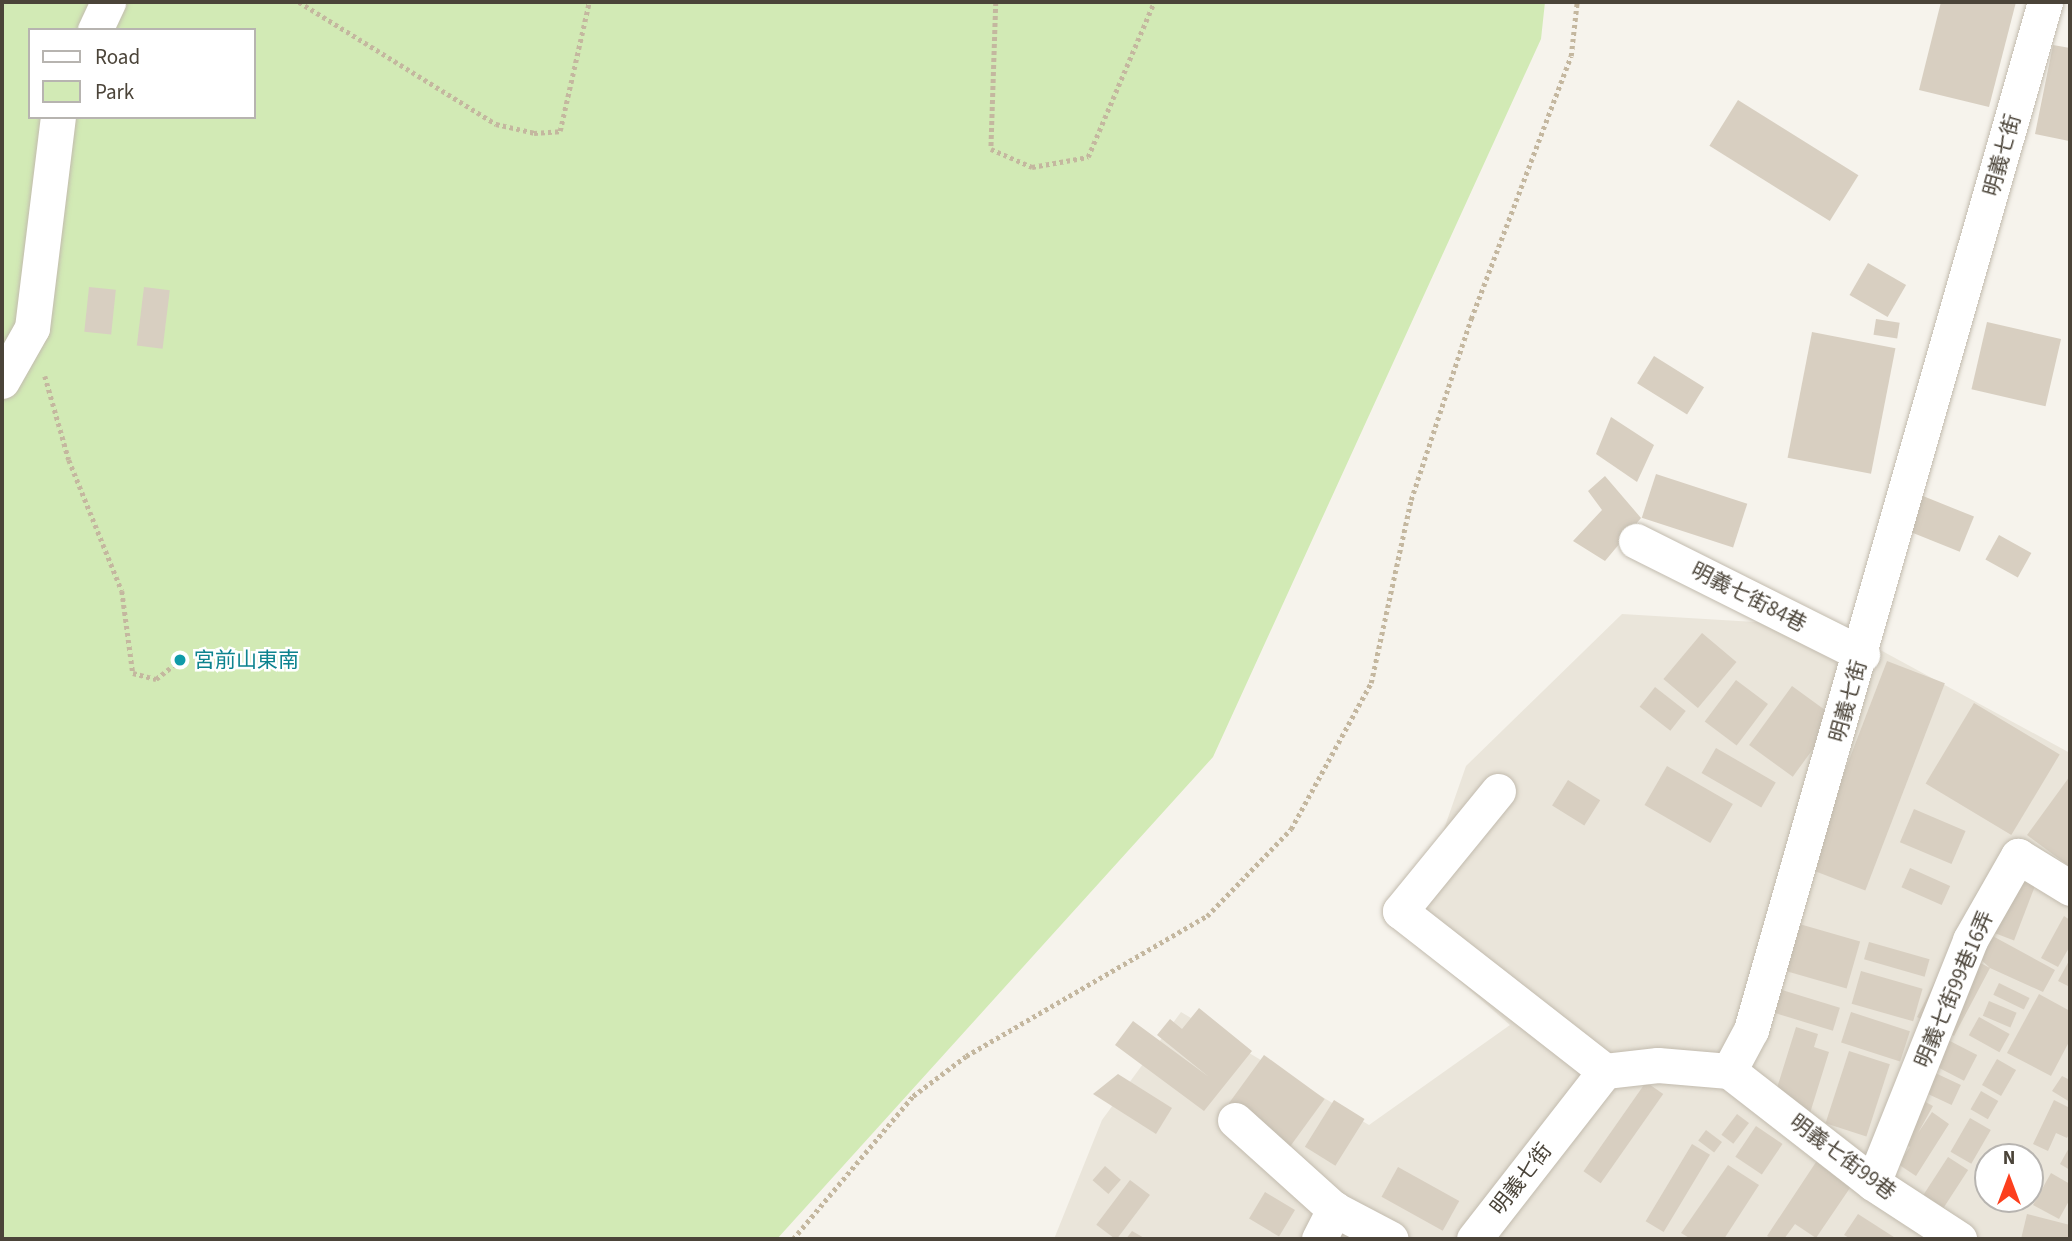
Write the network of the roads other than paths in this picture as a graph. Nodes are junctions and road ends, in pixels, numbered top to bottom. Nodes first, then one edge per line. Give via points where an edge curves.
1 (108, 2) edge
2 (2045, 2) edge
3 (96, 28) edge
4 (58, 119) edge
5 (2, 381) edge
6 (1636, 541) dead end
7 (1862, 654) junction
8 (1498, 791) dead end
9 (2070, 888) edge
10 (1605, 1071) junction
11 (1729, 1071) junction
12 (1235, 1120) dead end
13 (1873, 1183) junction
14 (1326, 1224) edge
15 (1391, 1239) edge
16 (1474, 1239) edge
17 (1959, 1239) edge

1 - 3 street
2 - 7 street, 明義七街
4 - 5 street via 32,328
6 - 7 street, 明義七街84巷
7 - 11 street, 明義七街 via 1752,1030
8 - 10 street via 1400,911
9 - 13 street, 明義七街99巷16弄 via 2018,856 1970,940
10 - 11 street via 1658,1065
10 - 16 street, 明義七街
11 - 13 street, 明義七街99巷
12 - 14 street
13 - 17 street, 明義七街99巷
14 - 15 street

